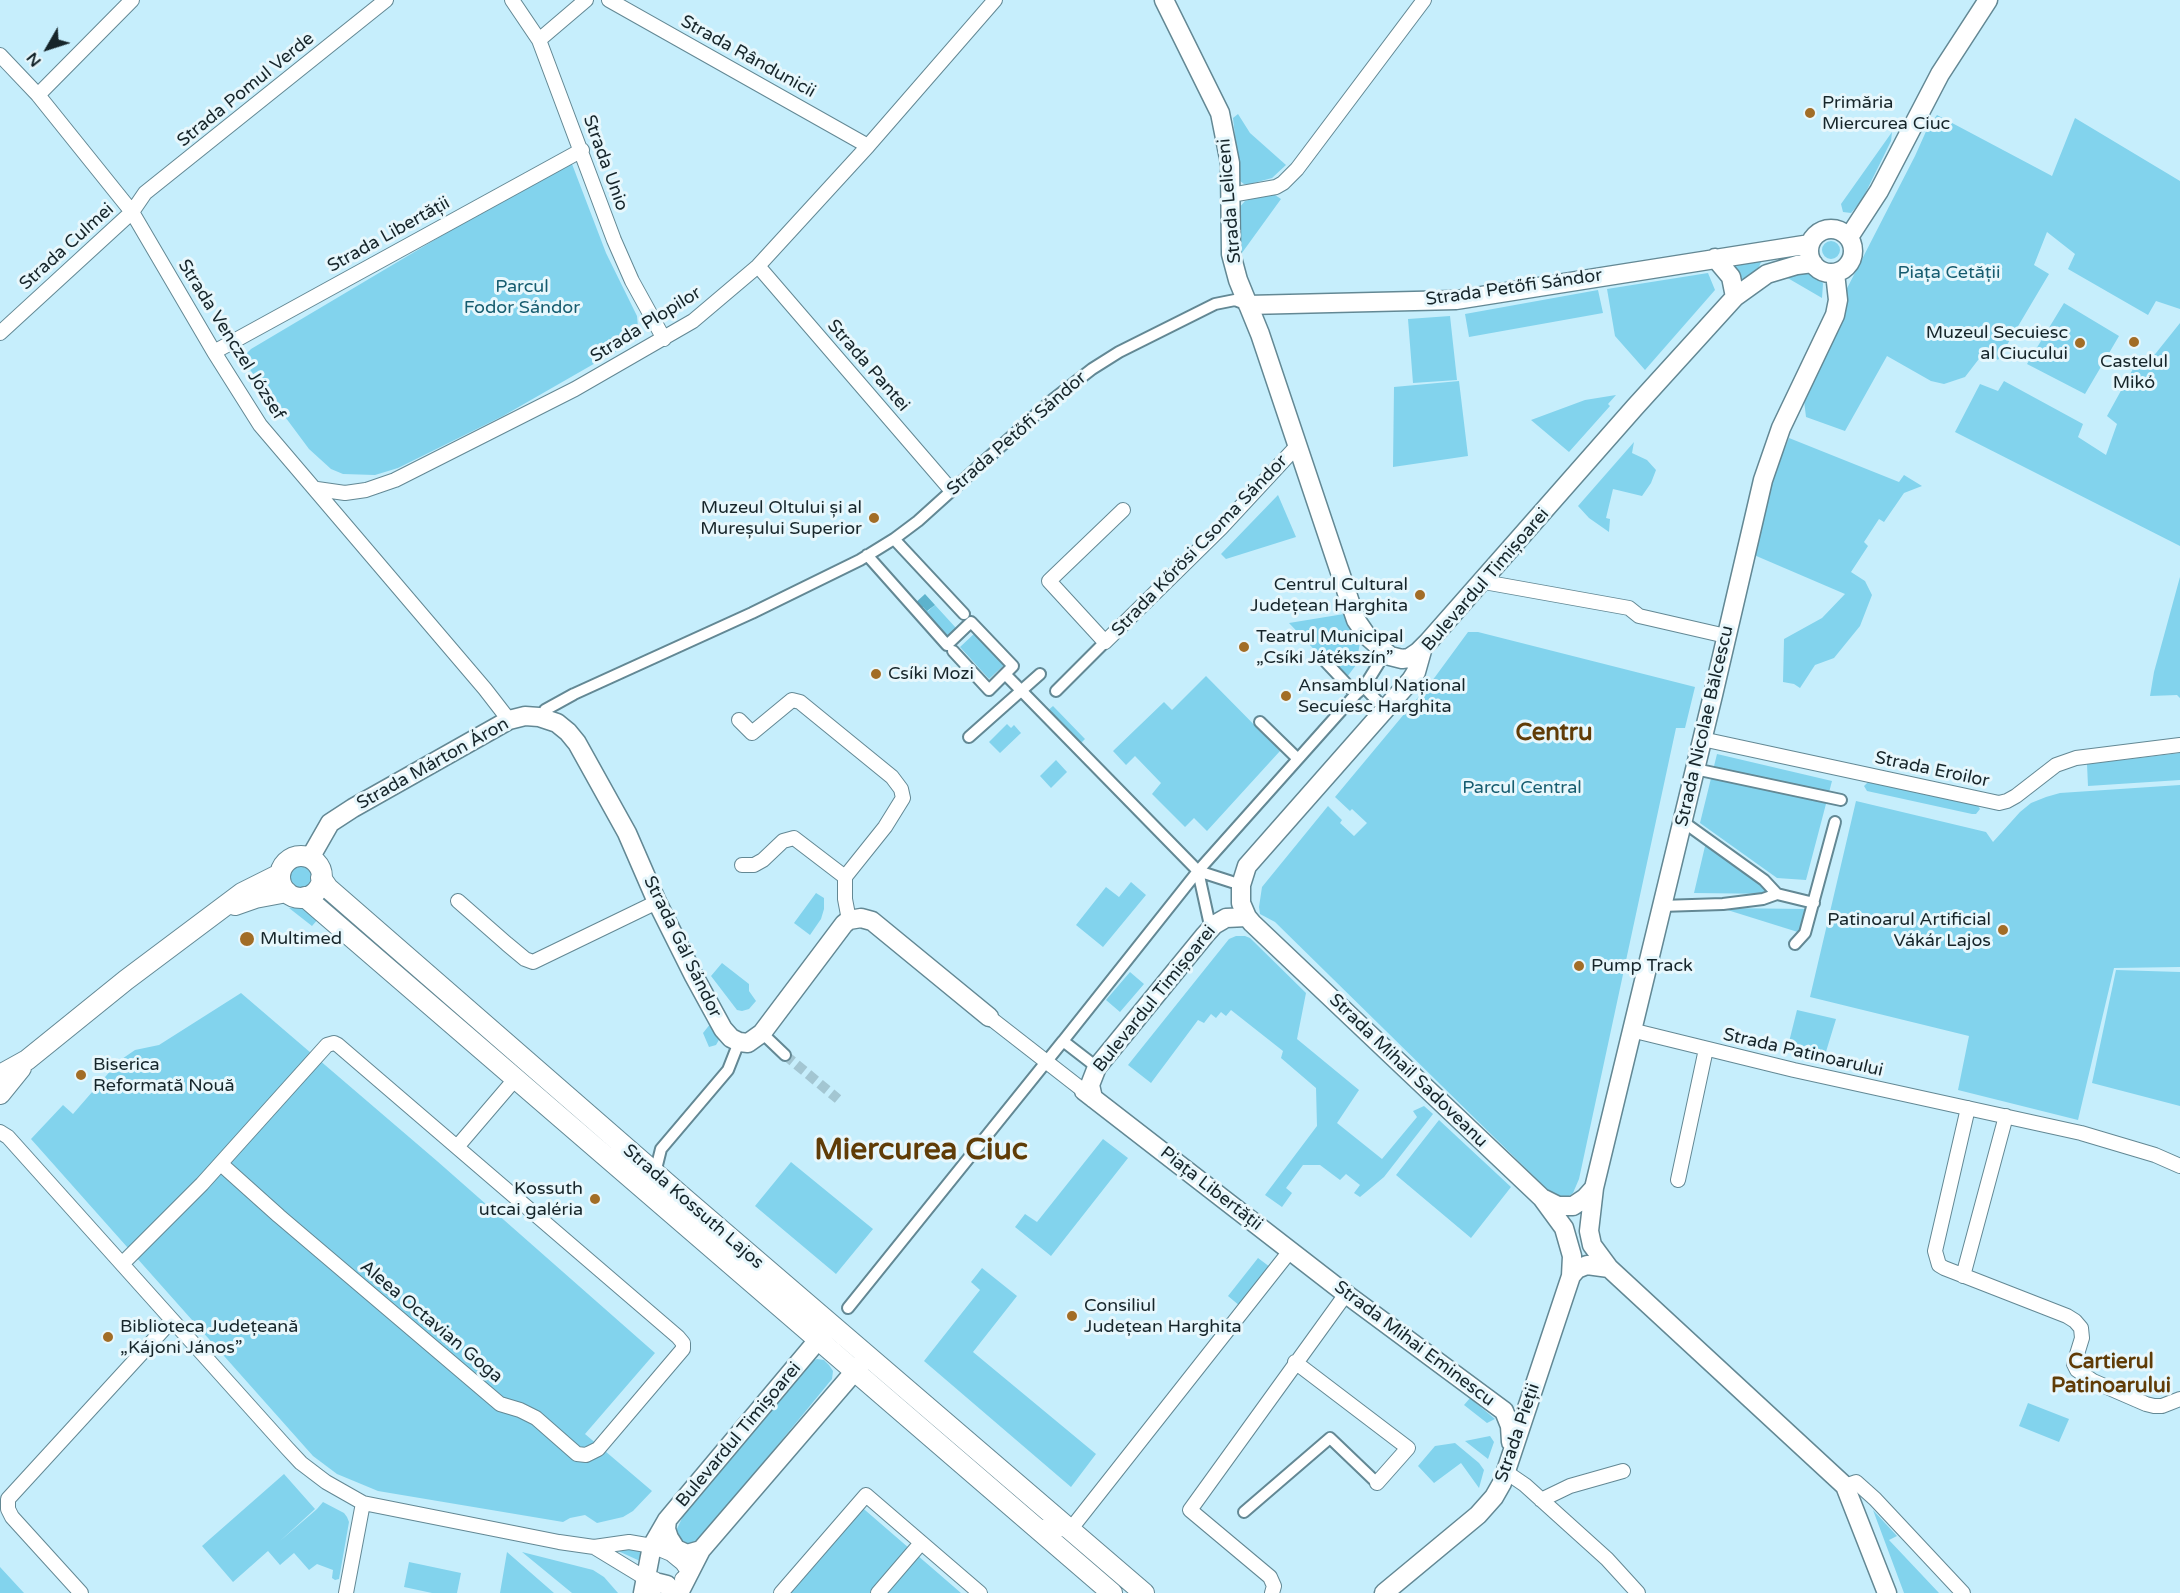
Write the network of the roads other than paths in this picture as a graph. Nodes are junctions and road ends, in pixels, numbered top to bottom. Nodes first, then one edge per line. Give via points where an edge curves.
1 (132, 0) edge
2 (386, 0) edge
3 (512, 0) edge
4 (586, 0) edge
5 (609, 0) edge
6 (995, 0) edge
7 (1164, 0) edge
8 (1424, 0) edge
9 (1988, 0) edge
10 (539, 40) junction
11 (0, 55) edge
12 (38, 94) junction
13 (868, 146) junction
14 (582, 150) junction
15 (1231, 195) junction
16 (132, 212) junction
17 (1849, 237) junction
18 (1810, 244) junction
19 (1715, 258) junction
20 (1813, 263) junction
21 (758, 266) junction
22 (1835, 273) junction
23 (1735, 297) junction
24 (1248, 306) junction
25 (0, 333) edge
26 (664, 339) junction
27 (214, 352) junction
28 (1297, 446) junction
29 (317, 489) junction
30 (951, 490) junction
31 (1123, 510) dead end
32 (894, 539) junction
33 (867, 555) junction
34 (1484, 582) junction
35 (964, 614) dead end
36 (1726, 636) junction
37 (1105, 642) junction
38 (1423, 648) junction
39 (953, 651) dead end
40 (1382, 658) dead end
41 (1323, 660) dead end
42 (1005, 674) junction
43 (1040, 674) dead end
44 (1021, 691) junction
45 (1056, 691) dead end
46 (1360, 691) junction
47 (1381, 705) dead end
48 (545, 710) dead end
49 (509, 720) junction
50 (739, 720) dead end
51 (1260, 722) dead end
52 (969, 737) dead end
53 (574, 738) joint
54 (1702, 739) junction
55 (2180, 745) edge
56 (1298, 759) junction
57 (1695, 769) junction
58 (1840, 800) dead end
59 (1682, 821) junction
60 (1835, 822) dead end
61 (310, 858) junction
62 (742, 865) dead end
63 (1198, 871) junction
64 (845, 876) junction
65 (321, 878) junction
66 (1232, 882) dead end
67 (291, 887) junction
68 (1777, 894) junction
69 (458, 901) dead end
70 (657, 902) junction
71 (1814, 903) junction
72 (1661, 906) junction
73 (1247, 917) junction
74 (849, 920) junction
75 (1209, 921) dead end
76 (1795, 944) dead end
77 (989, 1017) joint
78 (1631, 1030) junction
79 (762, 1034) junction
80 (1063, 1041) junction
81 (739, 1042) junction
82 (1706, 1049) junction
83 (785, 1055) tunnel mouth
84 (27, 1060) junction
85 (1046, 1061) junction
86 (1094, 1065) dead end
87 (0, 1075) edge
88 (516, 1078) junction
89 (0, 1094) edge
90 (1088, 1095) junction
91 (1968, 1108) junction
92 (2006, 1116) junction
93 (0, 1121) edge
94 (4, 1134) edge
95 (457, 1147) junction
96 (221, 1164) junction
97 (2180, 1166) edge
98 (655, 1173) junction
99 (1678, 1180) dead end
100 (1594, 1188) junction
101 (652, 1195) junction
102 (1542, 1198) junction
103 (1564, 1228) joint
104 (1290, 1251) junction
105 (122, 1264) junction
106 (1610, 1269) junction
107 (1571, 1276) junction
108 (1963, 1276) junction
109 (1346, 1294) junction
110 (848, 1308) dead end
111 (172, 1320) junction
112 (824, 1333) junction
113 (1295, 1362) junction
114 (861, 1365) junction
115 (1532, 1391) junction
116 (2180, 1399) edge
117 (1504, 1411) junction
118 (1511, 1453) junction
119 (1506, 1472) junction
120 (1623, 1472) dead end
121 (1377, 1483) joint
122 (1845, 1486) junction
123 (1541, 1500) junction
124 (363, 1503) junction
125 (1244, 1512) dead end
126 (667, 1520) junction
127 (1034, 1526) junction
128 (1070, 1530) junction
129 (629, 1542) junction
130 (921, 1543) junction
131 (652, 1546) junction
132 (594, 1547) junction
133 (701, 1550) junction
134 (688, 1575) junction
135 (644, 1588) edge
136 (347, 1590) edge
137 (81, 1593) edge
138 (674, 1593) edge
139 (679, 1593) edge
140 (781, 1593) edge
141 (878, 1593) edge
142 (980, 1593) edge
143 (1112, 1593) edge
144 (1144, 1593) edge
145 (1272, 1593) edge
146 (1384, 1593) edge
147 (1638, 1593) edge
148 (1887, 1593) edge
149 (1963, 1593) edge

1 - 12 street
2 - 16 street, Strada Pomul Verde via 145,193
3 - 10 street, Strada Unio
4 - 10 street
5 - 13 street, Strada Rândunicii
6 - 13 street, Strada Plopilor
7 - 15 street, Strada Leliceni via 1220,112 1228,147
8 - 15 street via 1298,169 1276,187
9 - 17 street via 1940,74 1879,191
10 - 14 street, Strada Unio
11 - 12 street, Strada Venczel József
12 - 16 street, Strada Venczel József
13 - 21 street, Strada Plopilor
14 - 26 street, Strada Unio via 614,240
14 - 27 street, Strada Libertății
15 - 24 street, Strada Leliceni via 1231,254
16 - 25 street, Strada Culmei
16 - 27 street, Strada Venczel József
17 - 18 street via 1831,228 1818,233
17 - 22 street via 1854,252 1851,262
18 - 19 street, Strada Petőfi Sándor
18 - 20 street
19 - 23 street via 1730,274
19 - 24 street, Strada Petőfi Sándor via 1456,300
20 - 22 street via 1821,270
20 - 23 street, Bulevardul Timișoarei via 1767,274
21 - 26 street, Strada Plopilor via 693,321
21 - 30 street, Strada Pantei
22 - 36 street, Strada Nicolae Bălcescu via 1838,307 1770,457
23 - 34 street, Bulevardul Timișoarei
24 - 28 street, Strada Kőrösi Csoma Sándor
24 - 30 street, Strada Petőfi Sándor via 1235,300 1215,304 1119,352 1065,389
26 - 29 street, Strada Plopilor via 576,389 395,480 345,493
27 - 29 street, Strada Venczel József via 260,425
28 - 37 street, Strada Kőrösi Csoma Sándor via 1221,528
28 - 38 street, Strada Kőrösi Csoma Sándor via 1360,628 1379,648 1396,658 1409,658
29 - 49 street, Strada Venczel József
30 - 32 street, Strada Petőfi Sándor
31 - 37 street, Strada Kőrösi Csoma Sándor via 1049,581
32 - 33 street, Strada Petőfi Sándor
32 - 35 street
33 - 42 street via 947,645 971,622 1013,666
33 - 48 street, Strada Petőfi Sándor
34 - 36 street via 1629,608 1639,616
34 - 38 street, Bulevardul Timișoarei
36 - 54 street, Strada Nicolae Bălcescu
37 - 45 street
38 - 73 street, Bulevardul Timișoarei via 1411,680 1247,866 1239,896
39 - 42 street via 989,690
40 - 46 street
41 - 46 street
42 - 44 street
43 - 44 street
44 - 52 street
44 - 63 street
46 - 47 street
46 - 56 street
49 - 53 street, Strada Márton Áron via 525,716 548,719
49 - 61 street, Strada Márton Áron via 335,820
50 - 64 street via 752,733 792,700 807,707 898,783 903,798
51 - 56 street
53 - 70 street, Strada Gál Sándor via 627,833
54 - 55 street, Strada Eroilor via 1999,803 2016,796 2056,765 2076,758
54 - 57 street, Strada Nicolae Bălcescu
56 - 63 street
57 - 58 street
57 - 59 street, Strada Nicolae Bălcescu
59 - 68 street via 1764,880
59 - 72 street, Strada Nicolae Bălcescu
60 - 71 street
61 - 65 main road via 319,868
61 - 67 main road via 291,858 284,865
62 - 64 street via 754,865 783,841 794,838
63 - 66 street
63 - 75 street
63 - 80 street
64 - 74 street
65 - 67 main road via 315,891
65 - 98 main road, Strada Kossuth Lajos
67 - 84 main road via 222,910 162,952
67 - 88 main road, Strada Kossuth Lajos
68 - 71 street
68 - 72 street via 1723,904
69 - 70 street via 533,962
70 - 81 street, Strada Gál Sándor via 723,1029
71 - 76 street via 1805,933
72 - 78 street, Strada Nicolae Bălcescu
73 - 90 street, Bulevardul Timișoarei via 1226,918 1205,935 1096,1067
73 - 102 street, Strada Mihail Sadoveanu
74 - 77 street, Piața Libertății via 872,921
74 - 79 street
77 - 85 street, Piața Libertății
78 - 82 street, Strada Patinoarului
78 - 100 street, Strada Nicolae Bălcescu
79 - 81 street via 752,1041
79 - 83 street
80 - 85 street
80 - 86 street
81 - 98 street via 728,1070 661,1149
82 - 91 street, Strada Patinoarului
82 - 99 street
84 - 87 main road
84 - 89 main road
85 - 90 street, Piața Libertății
85 - 110 street
88 - 95 street
88 - 101 main road, Strada Kossuth Lajos
90 - 104 street, Piața Libertății
91 - 92 street, Strada Patinoarului
91 - 108 street via 1935,1251 1944,1269
92 - 97 street, Strada Patinoarului via 2081,1133
92 - 108 street
93 - 94 street
94 - 105 street
95 - 96 street, Aleea Octavian Goga via 331,1043
95 - 96 street, Aleea Octavian Goga via 683,1343 680,1353 594,1452 573,1452 536,1418 500,1404
96 - 105 street, Aleea Octavian Goga
98 - 101 main road
98 - 112 main road, Strada Kossuth Lajos
100 - 102 street via 1579,1203 1568,1207
100 - 106 street via 1590,1239
101 - 112 main road, Strada Kossuth Lajos
102 - 103 street, Strada Mihail Sadoveanu
103 - 107 street, Strada Pieții via 1572,1256
104 - 109 street, Strada Mihai Eminescu
104 - 128 street
105 - 111 street
106 - 107 street via 1587,1265
106 - 122 street
107 - 115 street, Strada Pieții
108 - 116 street via 2075,1321 2082,1338 2075,1368 2093,1381 2154,1406
109 - 113 street
109 - 117 street, Strada Mihai Eminescu
111 - 124 street via 301,1463
111 - 137 street via 8,1499 12,1517
112 - 114 main road, Strada Kossuth Lajos
112 - 126 street, Bulevardul Timișoarei
113 - 121 street via 1408,1448
113 - 145 street via 1190,1510 1270,1577
114 - 127 main road, Strada Kossuth Lajos
114 - 128 main road, Strada Kossuth Lajos
114 - 133 street
115 - 117 street via 1521,1403
115 - 118 street, Strada Pieții
117 - 118 street, Strada Mihai Eminescu via 1510,1426
118 - 119 street, Strada Pieții
119 - 123 street
119 - 146 street, Strada Pieții via 1487,1506
120 - 123 street via 1570,1486
121 - 125 street via 1330,1438
122 - 148 street
122 - 149 street via 1856,1482 1869,1493
123 - 147 street via 1607,1559
124 - 132 street
124 - 136 street
126 - 129 street
126 - 131 street, Bulevardul Timișoarei
126 - 133 street via 666,1529 676,1549 687,1554
127 - 128 street
127 - 143 main road, Strada Kossuth Lajos
128 - 144 main road, Strada Kossuth Lajos
129 - 131 street
129 - 132 street
130 - 140 street via 866,1495
130 - 141 street
130 - 142 street
131 - 134 street via 671,1554
131 - 135 street, Bulevardul Timișoarei
132 - 135 street
133 - 134 street
134 - 135 street
134 - 139 street
135 - 138 street via 659,1583

